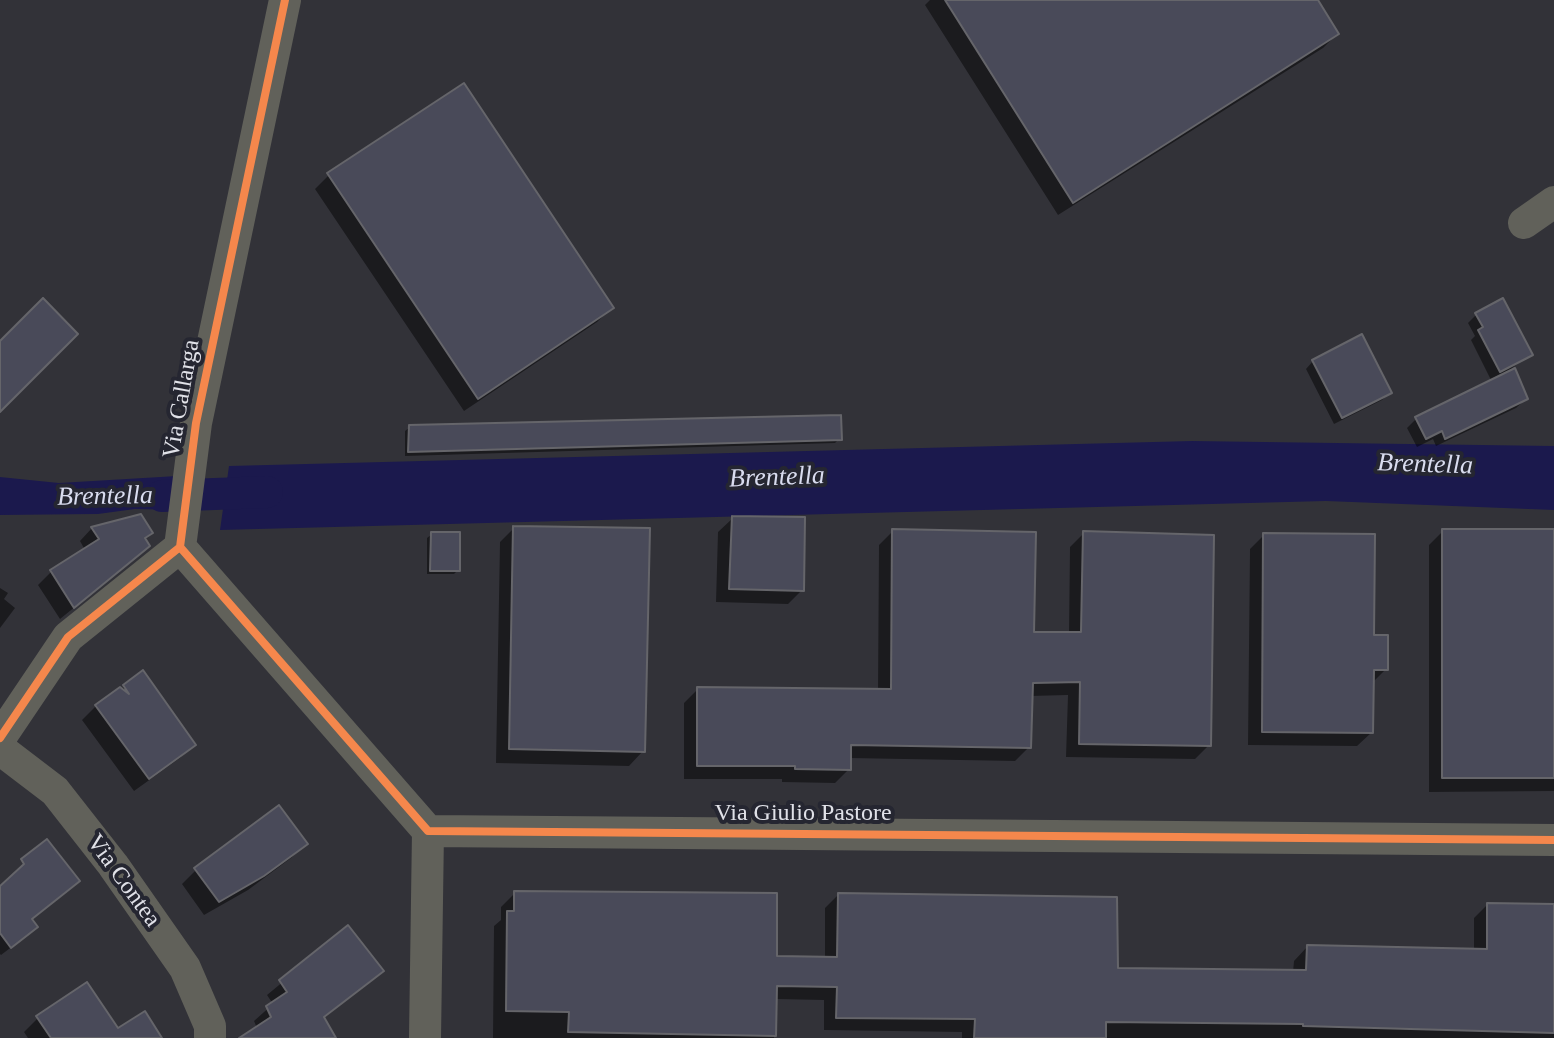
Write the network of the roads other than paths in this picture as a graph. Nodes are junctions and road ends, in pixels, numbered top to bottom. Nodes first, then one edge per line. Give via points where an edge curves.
1 (285, 0) edge
2 (1554, 202) edge
3 (1524, 223) dead end
4 (180, 547) junction
5 (0, 738) edge
6 (0, 749) edge
7 (428, 831) junction
8 (1554, 840) edge
9 (210, 1038) edge
10 (425, 1038) edge

1 - 4 street, Via Callarga via 196,423
2 - 3 street
4 - 5 street via 68,637
4 - 7 street
6 - 9 street, Via Contea via 55,791 113,865 185,968 210,1026
7 - 8 street, Via Giulio Pastore
7 - 10 street

